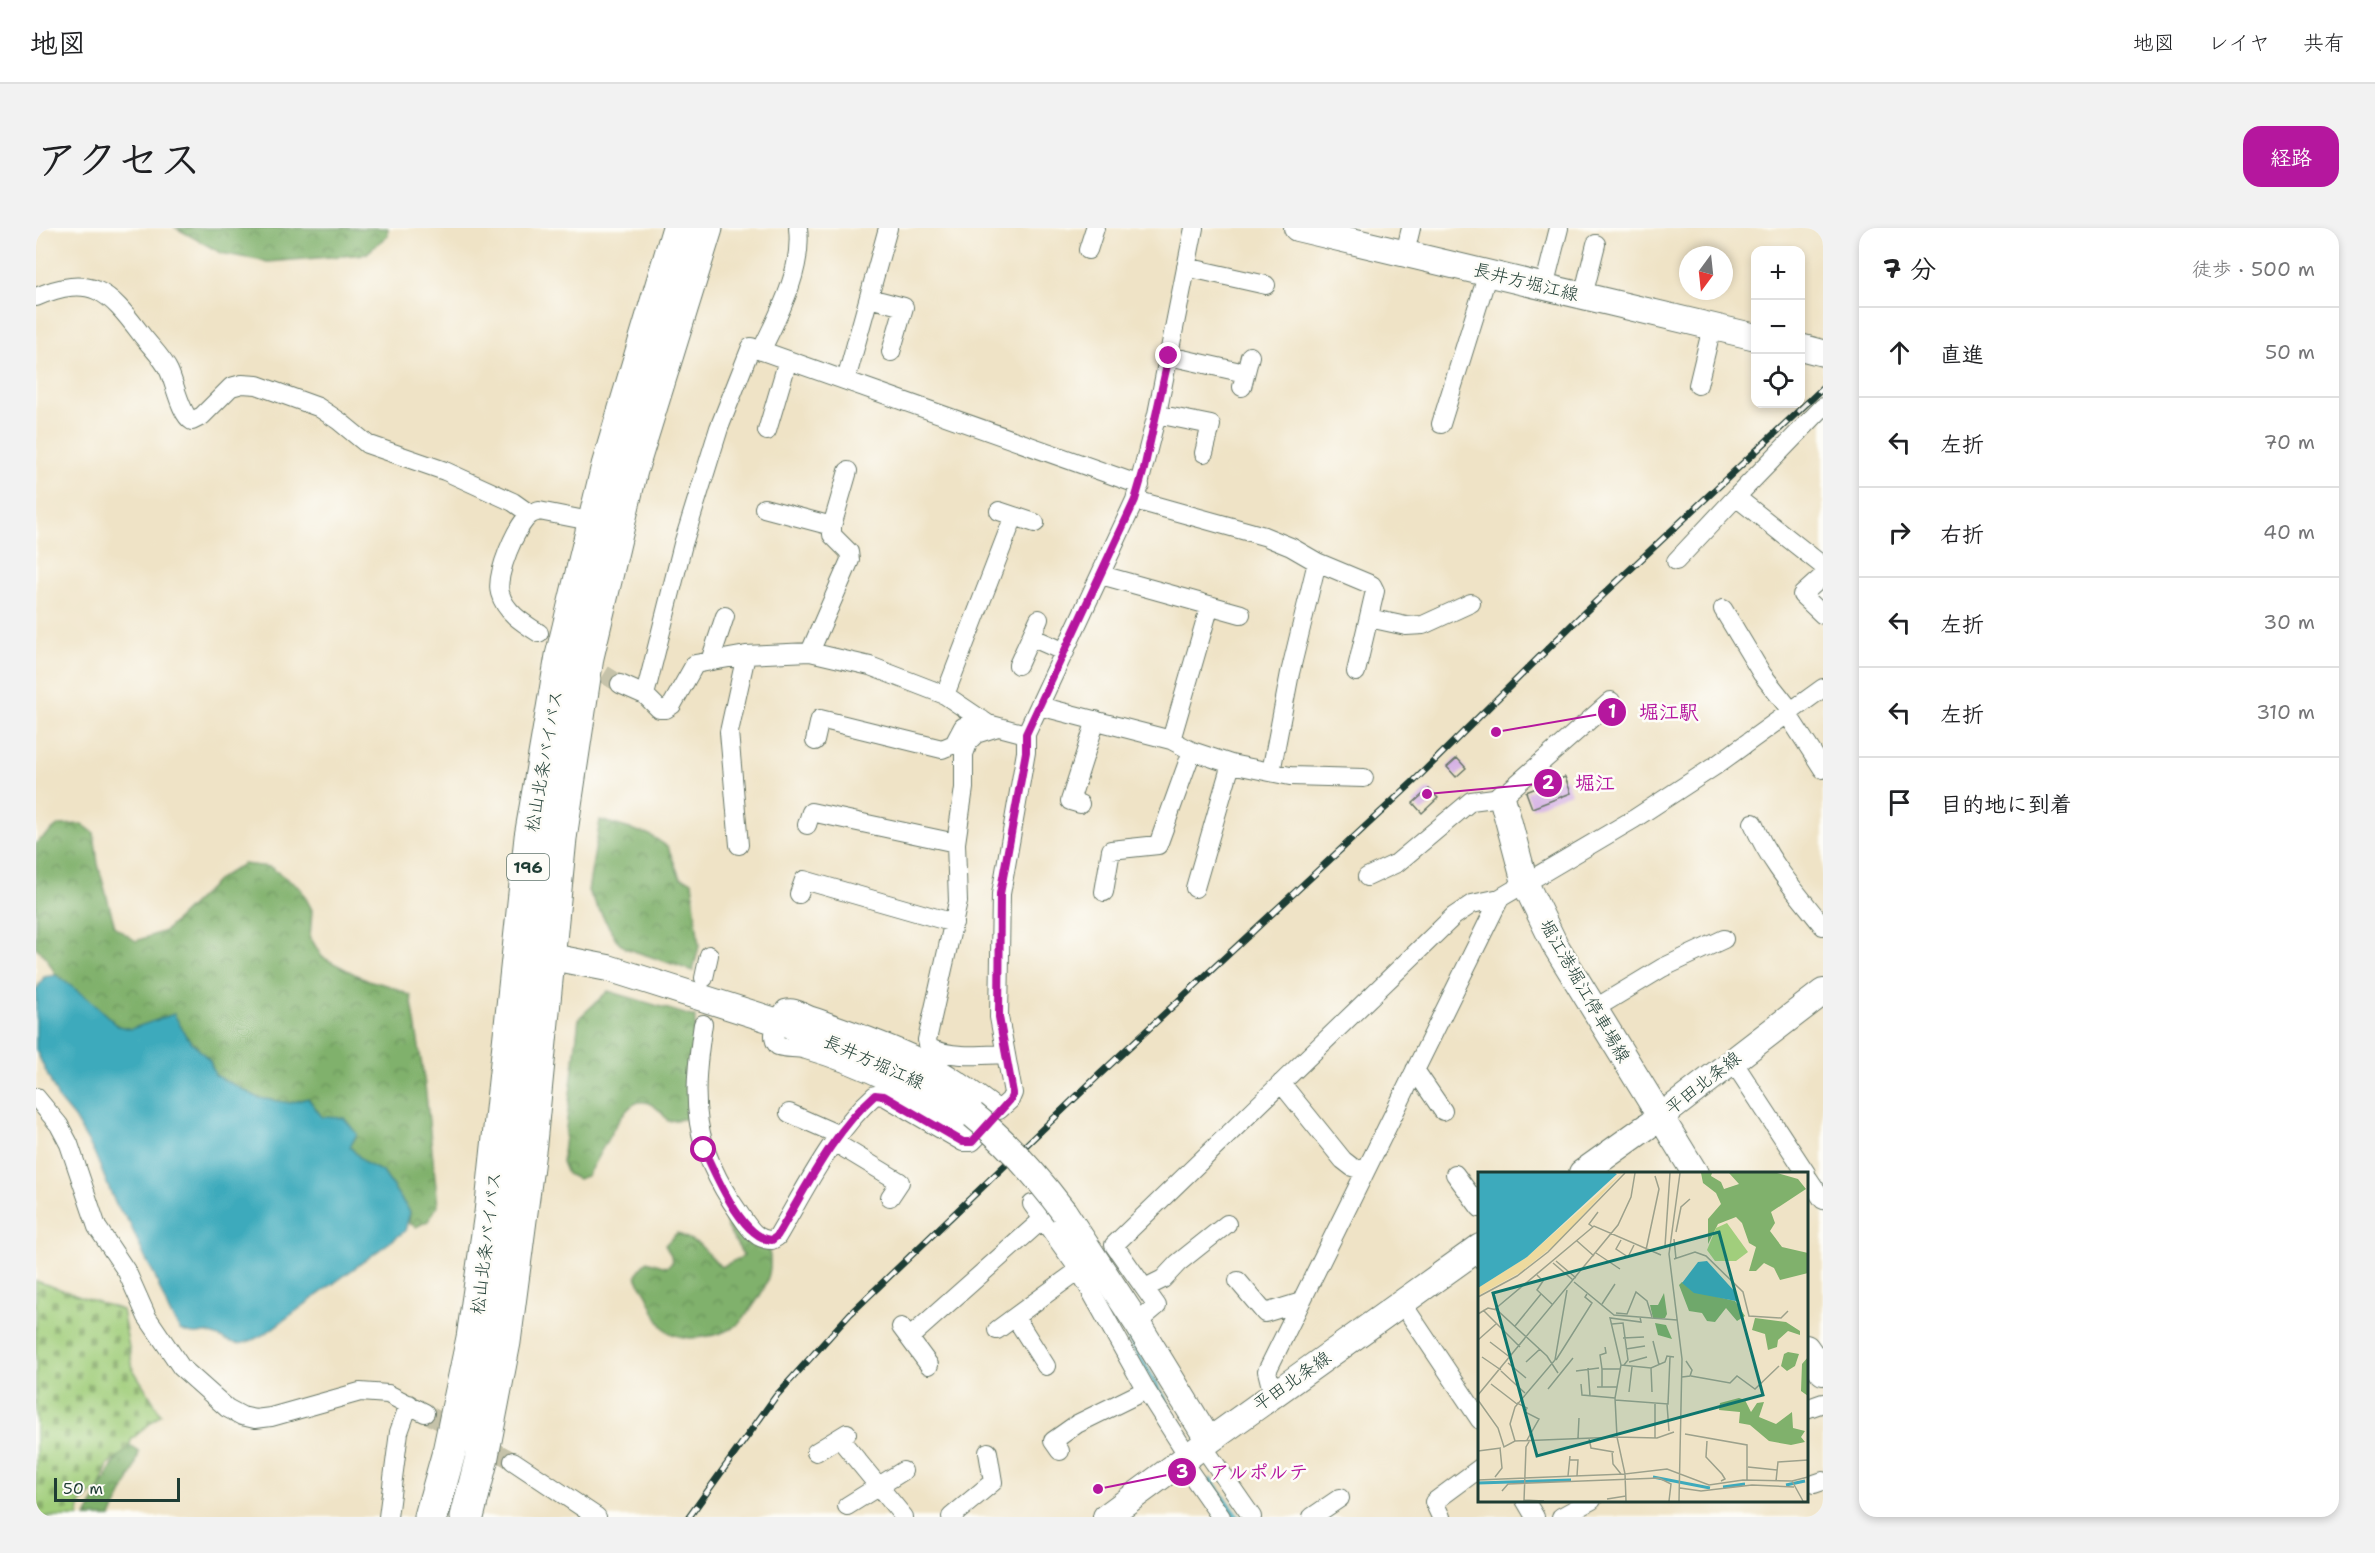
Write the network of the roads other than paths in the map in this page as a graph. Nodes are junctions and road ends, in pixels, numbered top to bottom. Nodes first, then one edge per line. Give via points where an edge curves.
1 (679, 228) edge
2 (706, 228) edge
3 (798, 228) edge
4 (888, 228) edge
5 (1095, 228) edge
6 (1194, 228) edge
7 (1297, 228) edge
8 (1411, 228) edge
9 (1559, 228) edge
10 (1596, 244) dead end
11 (1088, 250) dead end
12 (1405, 253) junction
13 (1186, 267) junction
14 (1488, 273) junction
15 (1266, 285) dead end
16 (1544, 287) junction
17 (1583, 296) junction
18 (36, 297) edge
19 (869, 298) junction
20 (1712, 327) junction
21 (1751, 336) edge
22 (1805, 349) edge
23 (761, 351) junction
24 (891, 352) dead end
25 (1823, 353) edge
26 (1169, 356) junction
27 (788, 360) junction
28 (1246, 372) dead end
29 (846, 380) junction
30 (1698, 385) dead end
31 (1823, 407) edge
32 (1157, 414) junction
33 (1440, 424) dead end
34 (767, 431) dead end
35 (1204, 453) dead end
36 (848, 471) dead end
37 (1138, 492) junction
38 (1736, 497) junction
39 (764, 508) dead end
40 (530, 514) junction
41 (595, 522) junction
42 (1035, 523) dead end
43 (832, 526) junction
44 (1676, 561) dead end
45 (1317, 562) junction
46 (1823, 566) edge
47 (1101, 575) junction
48 (1823, 576) edge
49 (1471, 603) dead end
50 (1210, 605) junction
51 (1723, 609) dead end
52 (1242, 614) dead end
53 (1823, 615) edge
54 (725, 616) dead end
55 (1369, 618) junction
56 (1039, 619) dead end
57 (539, 633) dead end
58 (1031, 637) junction
59 (810, 652) junction
60 (1065, 652) junction
61 (746, 655) junction
62 (710, 661) junction
63 (1018, 665) dead end
64 (1356, 672) dead end
65 (620, 684) tunnel mouth
66 (1823, 688) edge
67 (645, 695) junction
68 (945, 695) junction
69 (1611, 701) dead end
70 (1039, 706) junction
71 (1790, 713) junction
72 (1096, 720) junction
73 (989, 723) junction
74 (1026, 734) junction
75 (1171, 740) junction
76 (815, 741) dead end
77 (1192, 751) junction
78 (1231, 764) junction
79 (1823, 769) edge
80 (1271, 772) junction
81 (1364, 778) dead end
82 (1502, 797) junction
83 (1080, 804) dead end
84 (1753, 823) dead end
85 (807, 825) dead end
86 (956, 843) junction
87 (738, 845) dead end
88 (1367, 877) dead end
89 (1525, 883) junction
90 (1195, 888) dead end
91 (1104, 892) dead end
92 (799, 894) dead end
93 (1500, 898) junction
94 (954, 923) junction
95 (1823, 926) edge
96 (1724, 939) dead end
97 (534, 953) junction
98 (709, 955) dead end
99 (704, 978) dead end
100 (1821, 996) edge
101 (1594, 1009) junction
102 (777, 1022) junction
103 (703, 1024) dead end
104 (1006, 1054) junction
105 (1732, 1060) junction
106 (1415, 1070) junction
107 (1281, 1083) junction
108 (36, 1096) edge
109 (999, 1110) junction
110 (1443, 1111) dead end
111 (789, 1113) dead end
112 (1659, 1118) junction
113 (976, 1126) junction
114 (837, 1139) junction
115 (1365, 1172) junction
116 (1583, 1172) edge
117 (1694, 1172) edge
118 (1805, 1172) edge
119 (1455, 1174) dead end
120 (1808, 1177) edge
121 (890, 1197) dead end
122 (1823, 1200) edge
123 (1478, 1207) edge
124 (1046, 1212) junction
125 (1227, 1224) dead end
126 (1478, 1248) edge
127 (1079, 1270) junction
128 (1239, 1281) dead end
129 (1145, 1288) junction
130 (1301, 1302) junction
131 (1402, 1303) junction
132 (1015, 1317) junction
133 (1137, 1323) junction
134 (998, 1330) dead end
135 (1808, 1351) edge
136 (929, 1365) dead end
137 (1046, 1366) dead end
138 (1823, 1372) edge
139 (1146, 1390) junction
140 (1273, 1395) junction
141 (1823, 1402) edge
142 (1808, 1408) edge
143 (1478, 1415) edge
144 (1059, 1451) dead end
145 (1195, 1451) junction
146 (816, 1452) dead end
147 (988, 1452) dead end
148 (513, 1461) tunnel mouth
149 (1478, 1469) edge
150 (903, 1471) dead end
151 (878, 1486) junction
152 (1340, 1498) dead end
153 (1526, 1502) edge
154 (1588, 1502) edge
155 (847, 1506) dead end
156 (388, 1517) edge
157 (431, 1517) edge
158 (468, 1517) edge
159 (597, 1517) edge
160 (904, 1517) edge
161 (951, 1517) edge
162 (1106, 1517) edge
163 (1221, 1517) edge
164 (1252, 1517) edge
165 (1312, 1517) edge
166 (1442, 1517) edge
167 (1534, 1517) edge
168 (1561, 1517) edge

1 - 41 highway, 松山北条バイパス / 196
2 - 97 highway, 松山北条バイパス / 196 via 631,470 586,657 560,838
3 - 23 street via 796,263
4 - 19 street
5 - 11 street
6 - 13 street
7 - 12 main road, 長井方堀江線
8 - 12 street
9 - 16 street
10 - 17 street
12 - 14 main road, 長井方堀江線
13 - 15 street
13 - 26 street
14 - 16 main road, 長井方堀江線
14 - 33 street
16 - 17 main road, 長井方堀江線
17 - 20 main road, 長井方堀江線
18 - 40 street via 67,286 80,286 94,289 121,308 168,369 192,421 231,387 257,385 318,408 367,444 445,471 513,502
19 - 24 street via 904,307
19 - 29 street
20 - 21 main road, 長井方堀江線
20 - 30 street
22 - 25 main road
23 - 27 street
23 - 67 street via 751,347 719,428 683,544
26 - 28 street
26 - 32 street
27 - 29 street
27 - 34 street
29 - 37 street
31 - 38 street
32 - 35 street via 1211,425
32 - 37 street
36 - 43 street
37 - 45 street via 1264,536
37 - 47 street
38 - 44 street
38 - 46 street
39 - 43 street
40 - 41 street via 549,512
40 - 57 street via 503,564 500,593 518,620
41 - 97 highway, 松山北条バイパス / 196 via 562,657 531,837
42 - 68 street via 1007,514
43 - 59 street via 832,536 849,552 850,560
45 - 55 street via 1372,585 1375,591
45 - 80 street
47 - 50 street
47 - 60 street
48 - 53 street via 1803,595
49 - 55 street via 1423,625 1406,626
50 - 52 street
50 - 75 street
51 - 71 street
54 - 62 street
55 - 64 street
56 - 58 street
58 - 60 street
58 - 63 street
59 - 61 street
59 - 68 street via 870,666
60 - 70 street
61 - 62 street
61 - 87 street via 729,732
62 - 67 street via 695,664 666,710 659,709
65 - 67 street
66 - 71 street
68 - 73 street
69 - 82 street
70 - 72 street
70 - 74 street
71 - 79 street
71 - 89 street via 1634,819
72 - 75 street
72 - 83 street via 1070,801
73 - 74 street
73 - 76 street via 963,727 954,744 942,749 820,719
73 - 86 street via 969,741 964,754 964,788
74 - 104 street via 1000,894 999,1017
75 - 77 street
77 - 78 street
77 - 91 street via 1158,845 1111,850
78 - 80 street
78 - 90 street
80 - 81 street
82 - 88 street via 1471,801 1397,863
82 - 89 main road, 堀江港堀江停車場線
84 - 95 street via 1777,869
85 - 86 street via 811,812
86 - 94 street via 958,902
89 - 93 street
89 - 101 main road, 堀江港堀江停車場線 via 1555,945
92 - 94 street via 804,880
93 - 106 street
93 - 107 street via 1472,904 1454,916
94 - 104 street via 928,1048 955,1055
96 - 101 street via 1662,968
97 - 102 main road, 長井方堀江線 via 608,968
97 - 157 highway, 松山北条バイパス / 196 via 473,1338 450,1452
97 - 158 highway, 松山北条バイパス / 196 via 530,1143 504,1342
98 - 99 street
100 - 105 main road, 平田北条線
101 - 112 main road, 堀江港堀江停車場線
102 - 109 street via 785,1009 792,1007 846,1027 919,1057
102 - 113 main road, 長井方堀江線 via 894,1067 927,1084
103 - 114 street via 697,1068 697,1120 704,1150 726,1194 753,1233 766,1240 777,1236
104 - 109 street via 1013,1093
105 - 112 main road, 平田北条線
105 - 118 street
106 - 110 street
106 - 115 street
107 - 115 street via 1343,1160
107 - 129 street via 1114,1245
108 - 156 street via 59,1125 79,1168 98,1227 127,1272 147,1317 182,1367 227,1408 255,1419 360,1392 388,1394 417,1408 399,1432
109 - 113 street
111 - 114 street
112 - 116 main road, 平田北条線
112 - 117 main road, 堀江港堀江停車場線
113 - 114 street via 972,1142 963,1142 884,1096 875,1095 855,1113
113 - 124 main road, 長井方堀江線, bridge via 1001,1137 1030,1168
114 - 121 street via 900,1182
115 - 130 street
119 - 123 street
120 - 122 street
124 - 127 street
124 - 133 main road, 長井方堀江線
124 - 136 street via 905,1333
125 - 129 street via 1163,1279
126 - 131 main road, 平田北条線
127 - 132 street
127 - 139 street
128 - 130 street via 1265,1312
129 - 133 street via 1157,1306
130 - 140 street via 1267,1371
131 - 140 main road, 平田北条線
131 - 143 street
132 - 134 street
132 - 137 street
133 - 145 main road, 長井方堀江線
135 - 138 main road
139 - 144 street via 1077,1424 1053,1441
139 - 145 street
140 - 145 main road, 平田北条線
141 - 142 street
145 - 162 main road, 平田北条線
145 - 163 street
145 - 164 street
146 - 151 street via 843,1436
147 - 161 street via 993,1482
148 - 159 street
149 - 166 street via 1434,1502
150 - 151 street
151 - 155 street
151 - 160 street
152 - 165 street
153 - 167 street
154 - 168 street

